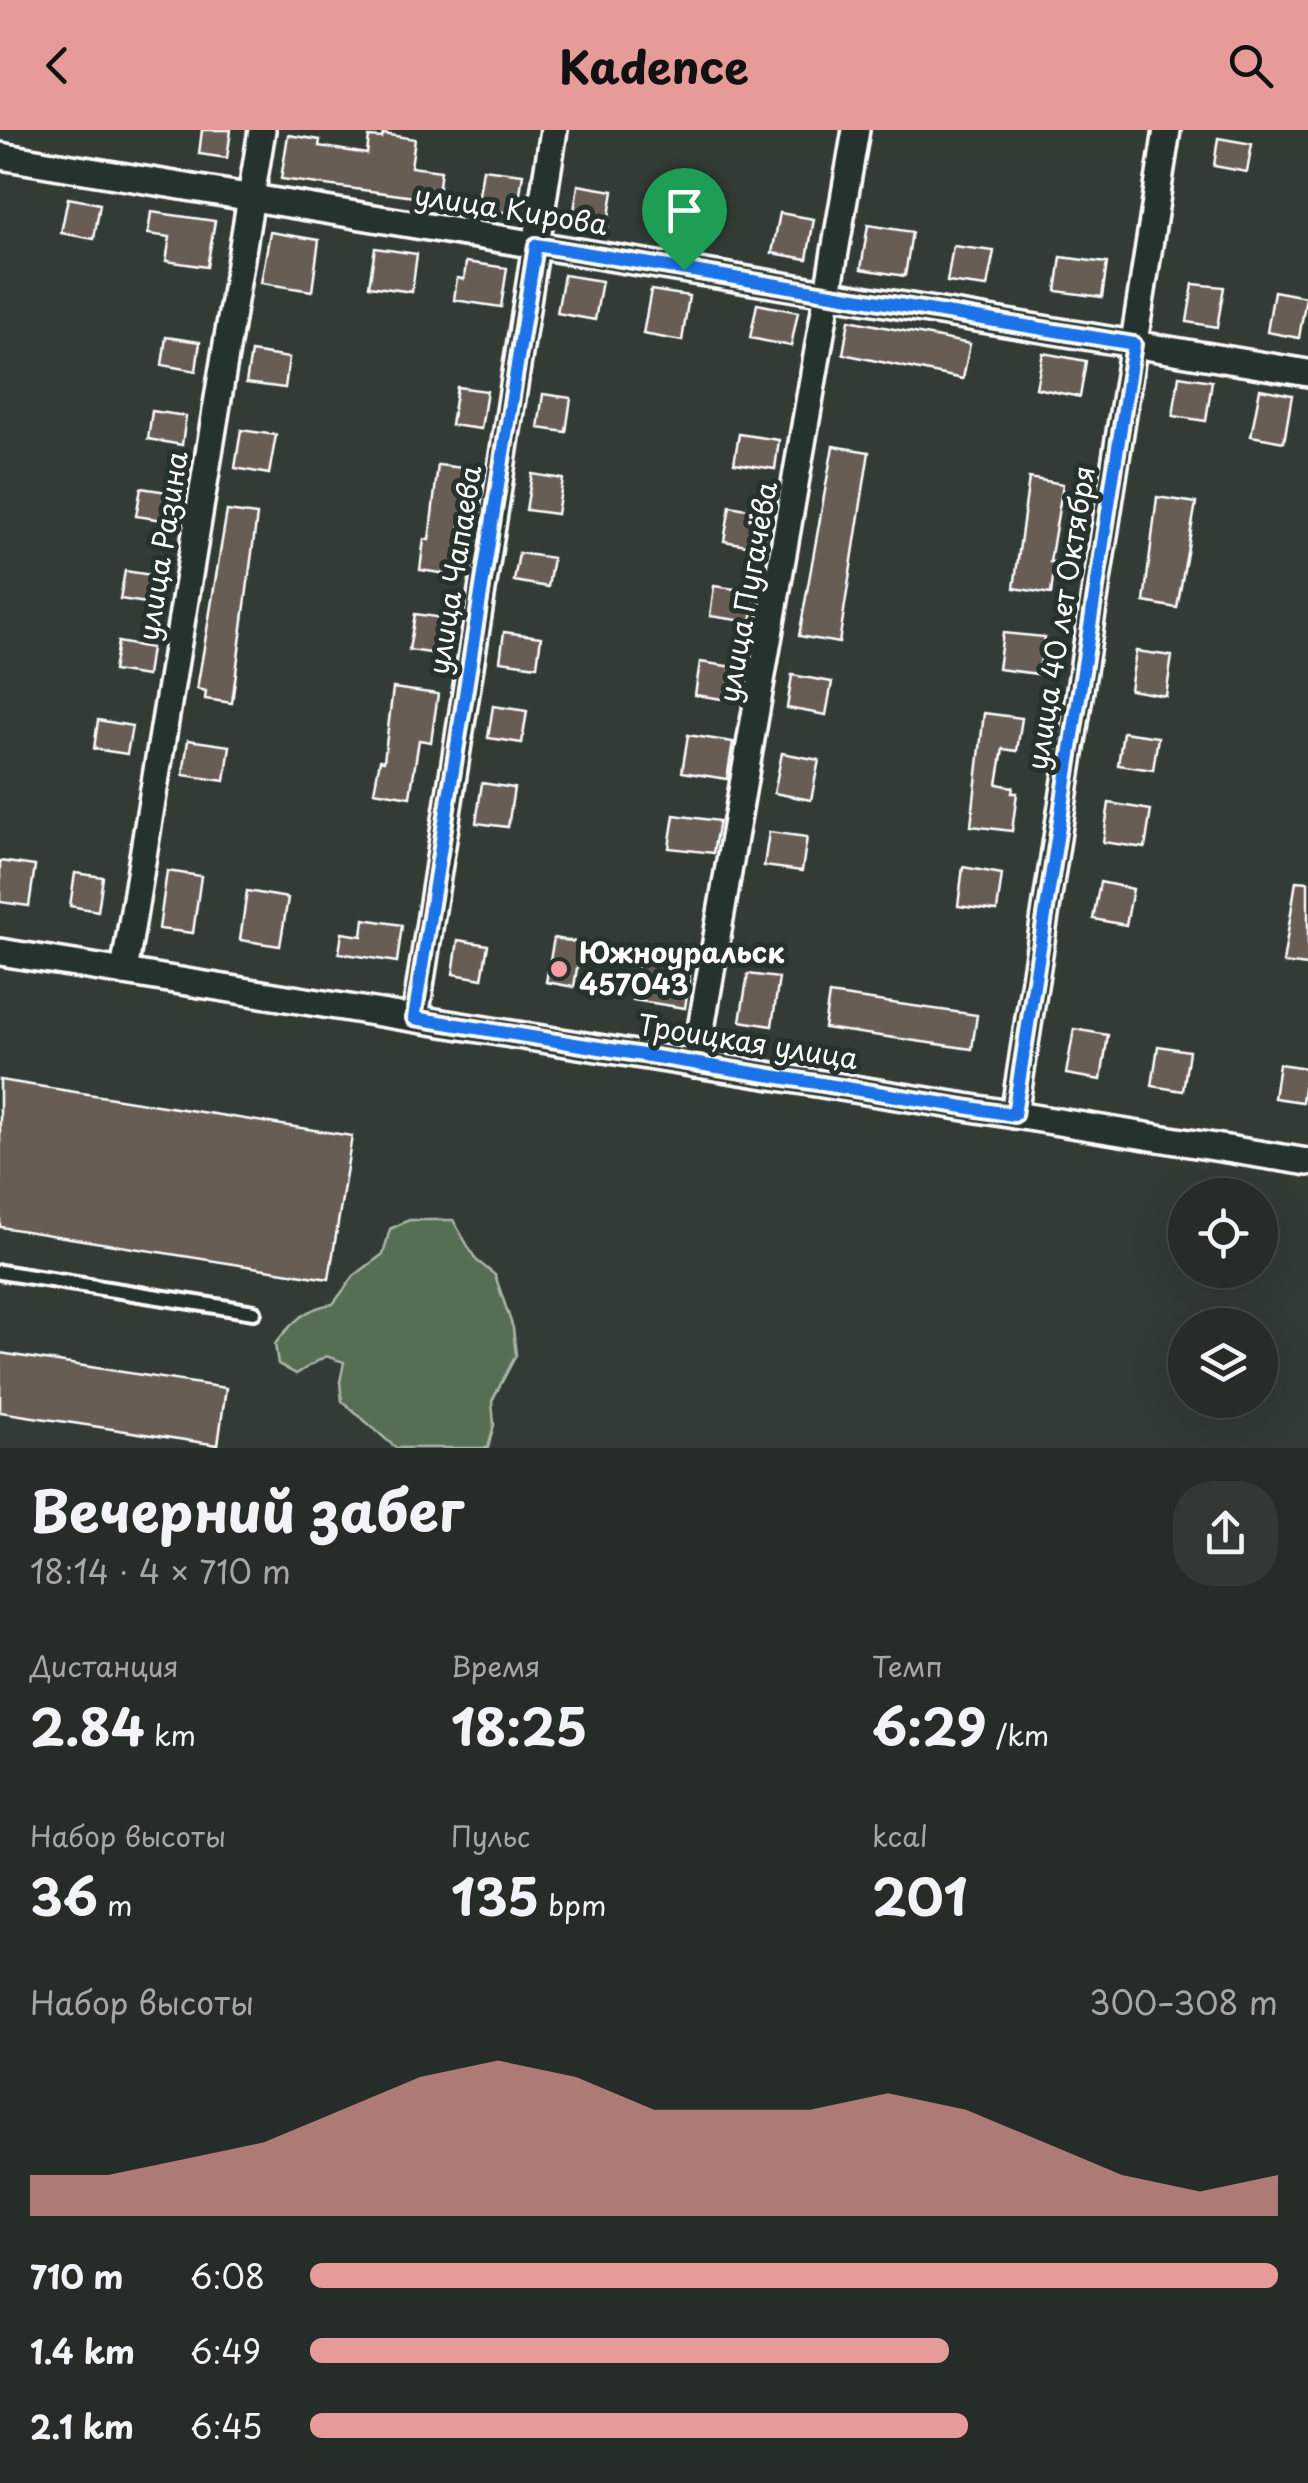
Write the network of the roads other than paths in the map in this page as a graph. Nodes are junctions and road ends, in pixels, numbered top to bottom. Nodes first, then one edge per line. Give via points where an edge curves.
1 (262, 130) edge
2 (554, 130) edge
3 (856, 130) edge
4 (1168, 130) edge
5 (0, 156) edge
6 (250, 198) junction
7 (536, 245) junction
8 (831, 294) junction
9 (1134, 344) junction
10 (1308, 374) edge
11 (0, 952) edge
12 (124, 972) junction
13 (414, 1018) junction
14 (695, 1064) junction
15 (1014, 1115) junction
16 (1308, 1162) edge
17 (0, 1272) edge
18 (254, 1312) dead end

1 - 6 street, улица Разина
2 - 7 street, улица Чапаева
3 - 8 street, улица Пугачёва
4 - 9 street, улица 40 лет Октября
5 - 6 street, улица Кирова
6 - 7 street, улица Кирова
6 - 12 street, улица Разина
7 - 8 street, улица Кирова
7 - 13 street, улица Чапаева
8 - 9 street, улица Кирова
8 - 14 street, улица Пугачёва
9 - 10 street, улица Кирова
9 - 15 street, улица 40 лет Октября
11 - 12 street, Троицкая улица
12 - 13 street, Троицкая улица
13 - 14 street, Троицкая улица
14 - 15 street, Троицкая улица
15 - 16 street, Троицкая улица
17 - 18 lane

